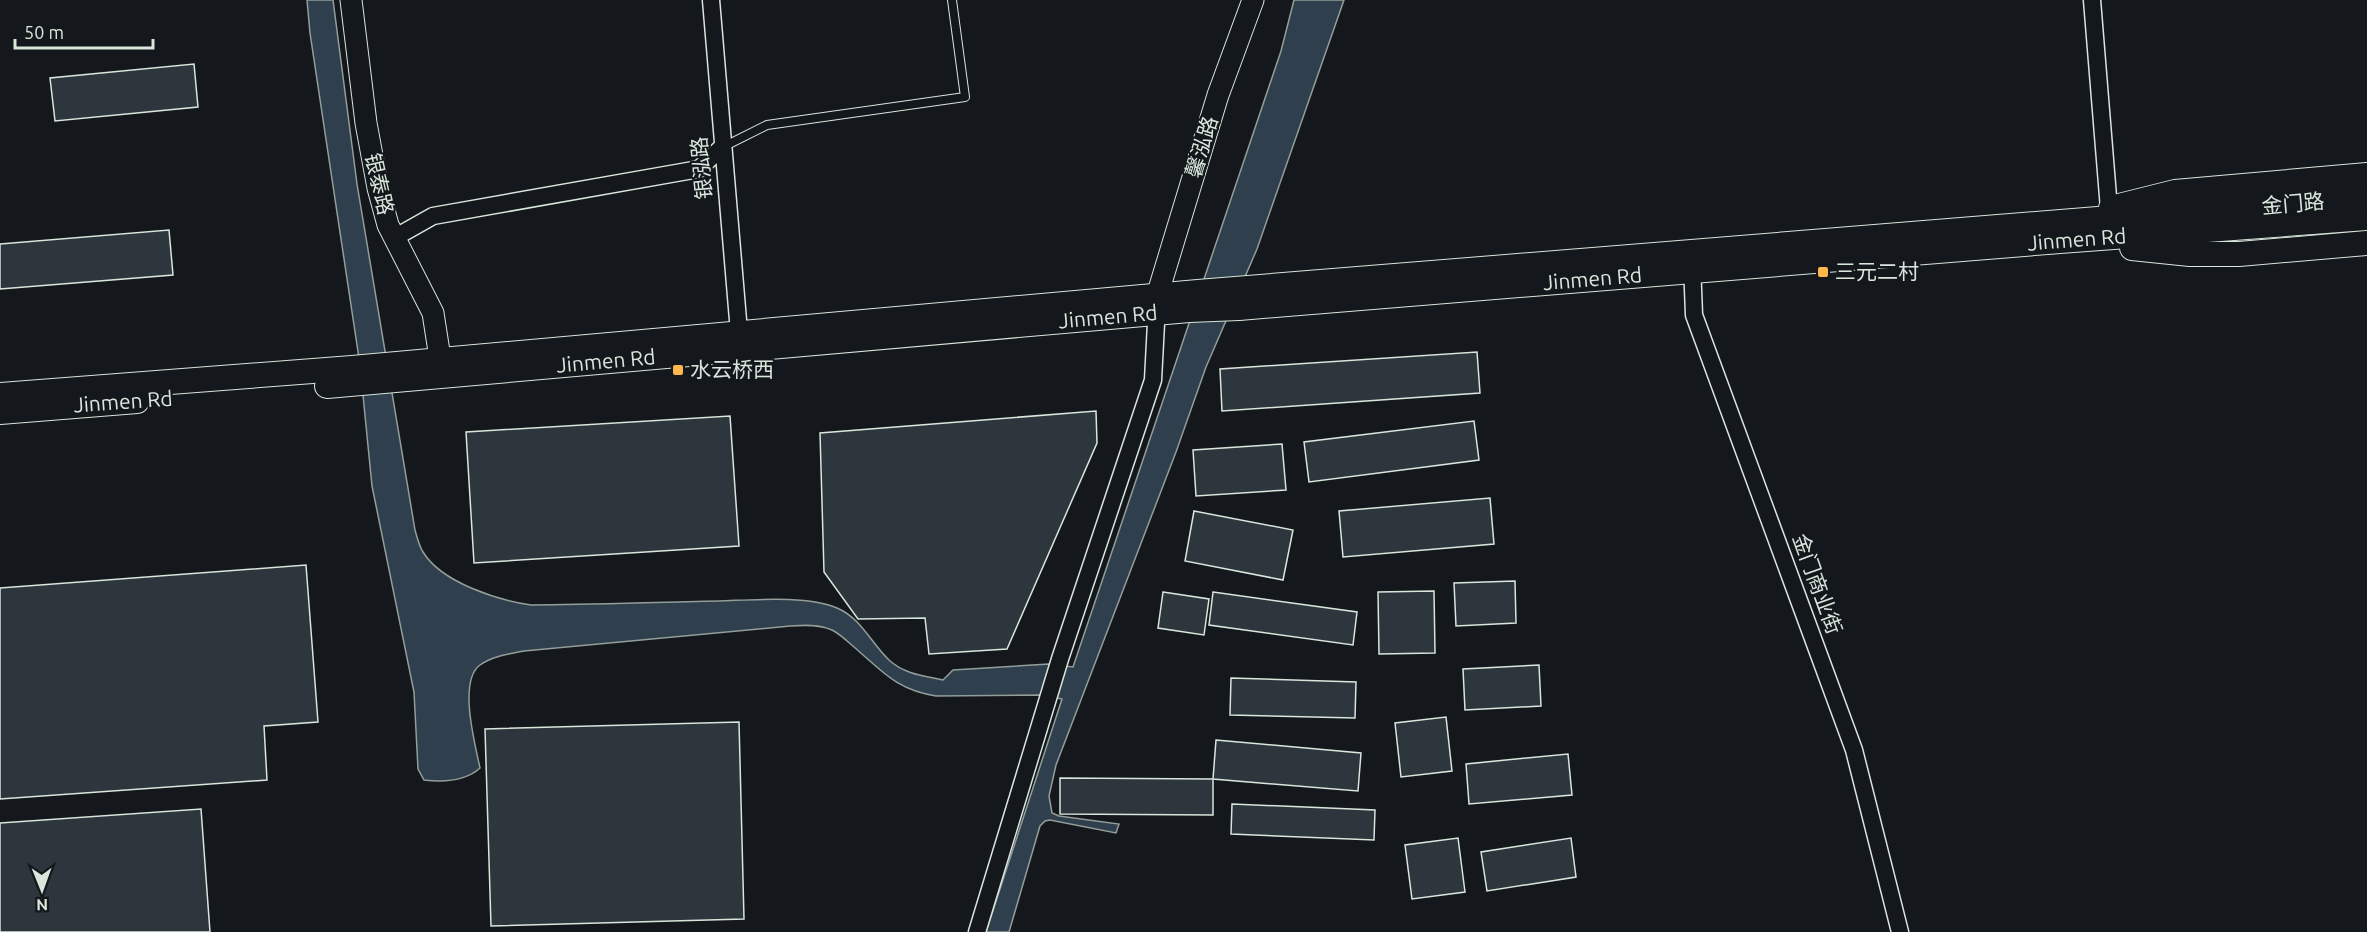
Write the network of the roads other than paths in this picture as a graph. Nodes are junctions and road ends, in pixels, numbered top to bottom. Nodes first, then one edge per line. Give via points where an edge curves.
1 (351, 0) edge
2 (711, 0) edge
3 (952, 0) edge
4 (1253, 0) edge
5 (2092, 0) edge
6 (722, 147) junction
7 (2367, 175) edge
8 (2367, 197) edge
9 (2109, 209) junction
10 (2367, 218) edge
11 (2219, 220) junction
12 (2060, 232) junction
13 (394, 238) junction
14 (2367, 243) edge
15 (1692, 262) junction
16 (1157, 304) junction
17 (739, 332) junction
18 (440, 358) junction
19 (400, 372) junction
20 (352, 376) junction
21 (0, 395) edge
22 (0, 412) edge
23 (976, 932) edge
24 (1900, 932) edge

1 - 13 street, 银泰路 via 371,155 382,206
2 - 6 street, 银泓路
3 - 6 lane via 965,97 766,125
4 - 16 street, 馨泓路 via 1218,95
5 - 9 street
6 - 13 street via 699,169 433,216
6 - 17 street, 银泓路
7 - 9 main road via 2175,192
8 - 11 main road, 金门路
9 - 12 main road
10 - 11 main road, 金门路
11 - 12 main road, Jinmen Rd
12 - 14 main road via 2213,254
12 - 15 main road, Jinmen Rd
13 - 18 street, 银泰路 via 433,313
15 - 16 main road, Jinmen Rd
15 - 24 street, 金门商业街 via 1694,315 1854,750
16 - 17 main road, Jinmen Rd
16 - 19 main road, Jinmen Rd
16 - 23 street via 1153,380 1060,659
17 - 18 main road, Jinmen Rd
18 - 19 main road, Jinmen Rd
19 - 20 main road, Jinmen Rd
20 - 21 main road, Jinmen Rd
20 - 22 main road, Jinmen Rd

